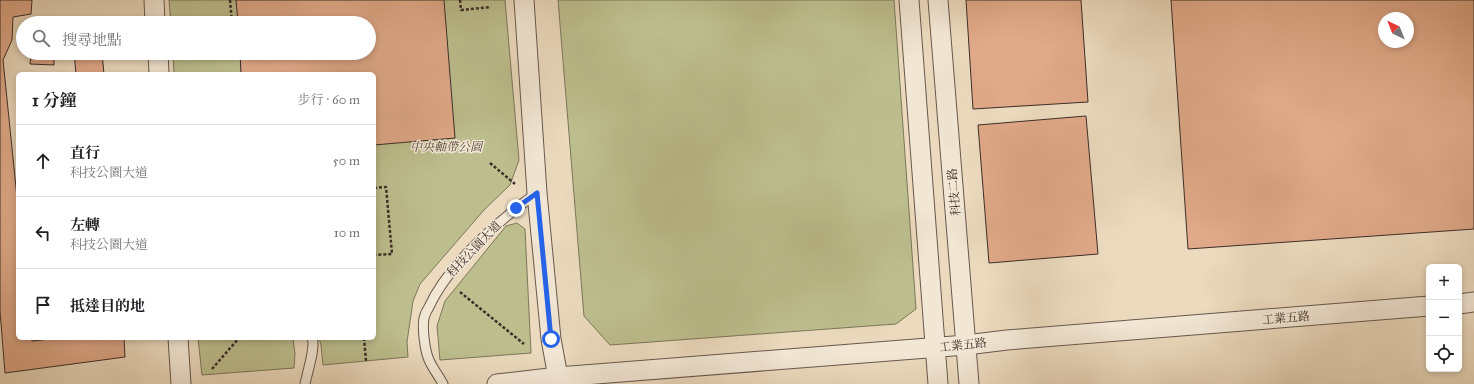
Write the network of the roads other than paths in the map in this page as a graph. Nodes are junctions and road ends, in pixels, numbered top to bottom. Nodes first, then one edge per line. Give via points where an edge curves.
1 (154, 0) edge
2 (524, 0) edge
3 (909, 0) edge
4 (938, 0) edge
5 (155, 16) edge
6 (158, 60) edge
7 (159, 72) edge
8 (537, 193) junction
9 (1474, 302) edge
10 (1462, 304) edge
11 (1426, 306) edge
12 (178, 340) edge
13 (313, 340) edge
14 (966, 345) junction
15 (934, 347) junction
16 (558, 377) junction
17 (181, 384) edge
18 (305, 384) edge
19 (443, 384) edge
20 (497, 384) edge
21 (938, 384) edge
22 (969, 384) edge

1 - 5 street
2 - 8 street
3 - 15 street
4 - 14 street, 科技二路
6 - 7 street
8 - 16 street via 551,339
8 - 19 lane, 科技公園大道 via 516,208 459,262 435,293 424,318 424,338 429,360
9 - 10 street
11 - 14 street, 工業五路
12 - 17 street
13 - 18 lane
14 - 15 street, 工業五路
14 - 22 street, 科技二路
15 - 16 street, 工業五路
15 - 21 street
16 - 20 street, 工業五路

